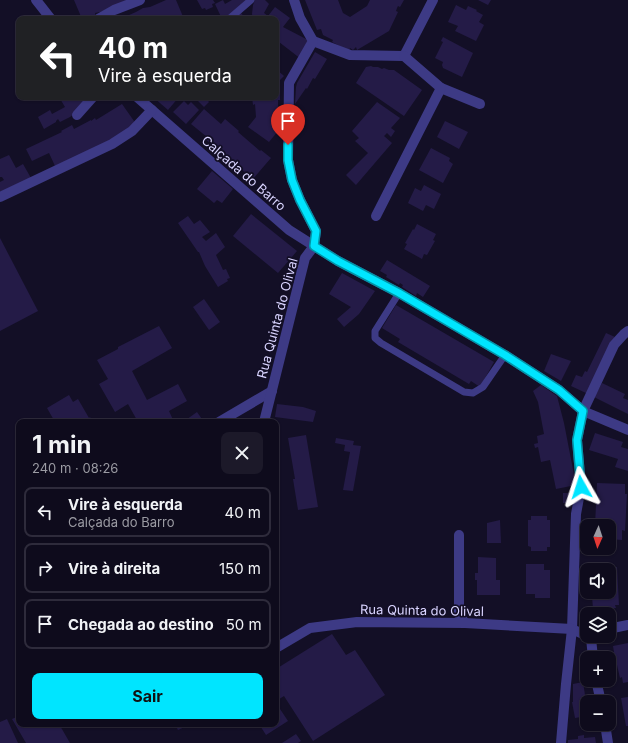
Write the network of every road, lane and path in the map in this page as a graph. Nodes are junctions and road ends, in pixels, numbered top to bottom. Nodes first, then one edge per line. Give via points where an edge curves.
1 (36, 0) edge
2 (140, 0) edge
3 (251, 0) edge
4 (294, 0) edge
5 (433, 0) edge
6 (49, 16) edge
7 (103, 16) edge
8 (232, 16) edge
9 (313, 41) junction
10 (404, 56) junction
11 (441, 88) junction
12 (90, 100) edge
13 (140, 100) edge
14 (480, 104) dead end
15 (152, 110) junction
16 (78, 115) dead end
17 (0, 197) edge
18 (376, 216) dead end
19 (314, 246) junction
20 (399, 293) junction
21 (628, 331) edge
22 (505, 355) junction
23 (272, 391) junction
24 (583, 411) junction
25 (224, 419) edge
26 (265, 419) edge
27 (628, 430) edge
28 (459, 535) dead end
29 (465, 623) junction
30 (628, 625) edge
31 (616, 627) edge
32 (572, 628) junction
33 (580, 632) edge
34 (279, 646) edge
35 (606, 731) edge
36 (561, 743) edge
37 (608, 743) edge

1 - 6 street
2 - 7 street
3 - 8 lane
4 - 9 street via 300,18
5 - 10 street
9 - 10 street via 350,56
9 - 19 street via 288,83 288,160 292,180 316,231
10 - 11 street
11 - 14 street
11 - 18 street
12 - 16 street
13 - 15 street, Calçada do Barro
15 - 17 street via 132,131 112,144
15 - 19 street, Calçada do Barro via 289,230
19 - 20 street, Calçada do Barro
19 - 23 street, Rua Quinta do Olival via 305,258
20 - 22 street, Calçada do Barro
20 - 22 lane via 374,331 375,338 464,392 473,392 483,387
21 - 24 street via 614,345
22 - 24 street, Calçada do Barro via 559,390
23 - 25 street
23 - 26 street, Rua Quinta do Olival
24 - 27 street, Calçada do Barro
24 - 32 street via 577,440 581,487 576,514
28 - 29 street via 458,615
29 - 32 street, Rua Quinta do Olival
29 - 34 street, Rua Quinta do Olival via 357,622 310,628
30 - 31 street
32 - 33 street
32 - 36 street
35 - 37 street

